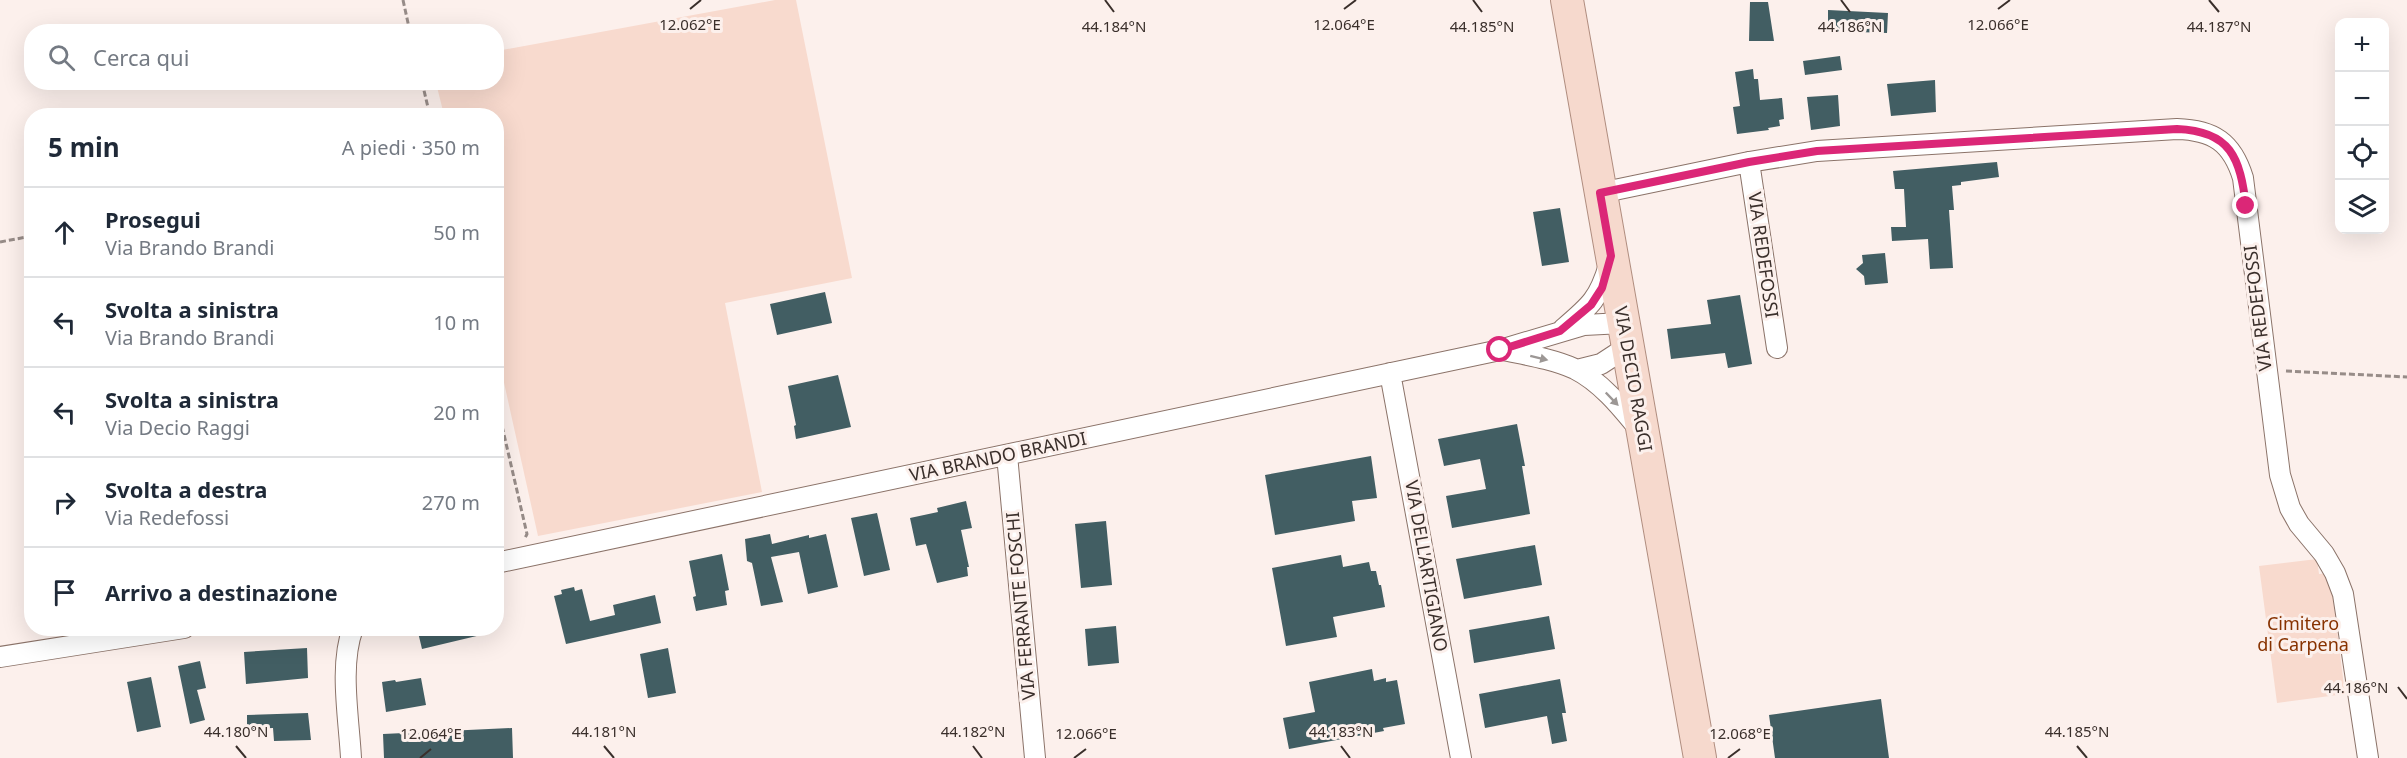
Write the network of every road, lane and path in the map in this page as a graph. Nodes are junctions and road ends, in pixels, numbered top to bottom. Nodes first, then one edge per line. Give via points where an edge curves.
1 (403, 0) edge
2 (1567, 0) edge
3 (408, 24) edge
4 (424, 90) edge
5 (428, 108) edge
6 (1749, 162) junction
7 (1600, 193) junction
8 (24, 238) edge
9 (0, 242) edge
10 (1611, 256) junction
11 (1560, 331) junction
12 (1625, 335) junction
13 (1777, 348) dead end
14 (1500, 350) junction
15 (1577, 370) junction
16 (2266, 370) junction
17 (1390, 373) junction
18 (2407, 377) edge
19 (1642, 434) junction
20 (504, 435) edge
21 (1007, 455) junction
22 (523, 541) dead end
23 (504, 561) edge
24 (133, 636) edge
25 (351, 636) edge
26 (0, 657) edge
27 (351, 758) edge
28 (1035, 758) edge
29 (1461, 758) edge
30 (1700, 758) edge
31 (2368, 758) edge

1 - 3 path
2 - 7 main road, VIA DECIO RAGGI
4 - 5 path
6 - 7 street, VIA REDEFOSSI
6 - 13 street, VIA REDEFOSSI
6 - 16 street, VIA REDEFOSSI via 1817,151 2199,129 2225,145 2242,178
7 - 10 main road, VIA DECIO RAGGI
8 - 9 path
10 - 11 street, VIA BRANDO BRANDI via 1602,288 1591,305
10 - 12 main road, VIA DECIO RAGGI
11 - 12 street, VIA BRANDO BRANDI via 1597,323
11 - 14 street, VIA BRANDO BRANDI
12 - 15 street via 1601,364
12 - 19 main road, VIA DECIO RAGGI
14 -> 15 street, VIA BRANDO BRANDI
14 - 17 street, VIA BRANDO BRANDI
15 -> 19 street, VIA BRANDO BRANDI via 1605,391
16 - 18 path
16 - 31 street, VIA REDEFOSSI via 2284,493 2299,524 2336,573 2343,594
17 - 21 street, VIA BRANDO BRANDI
17 - 29 street, VIA DELL'ARTIGIANO
19 - 30 main road, VIA DECIO RAGGI
20 - 22 path via 527,534
21 - 23 street, VIA BRANDO BRANDI
21 - 28 street, VIA FERRANTE FOSCHI
24 - 26 street
25 - 27 street via 346,669

